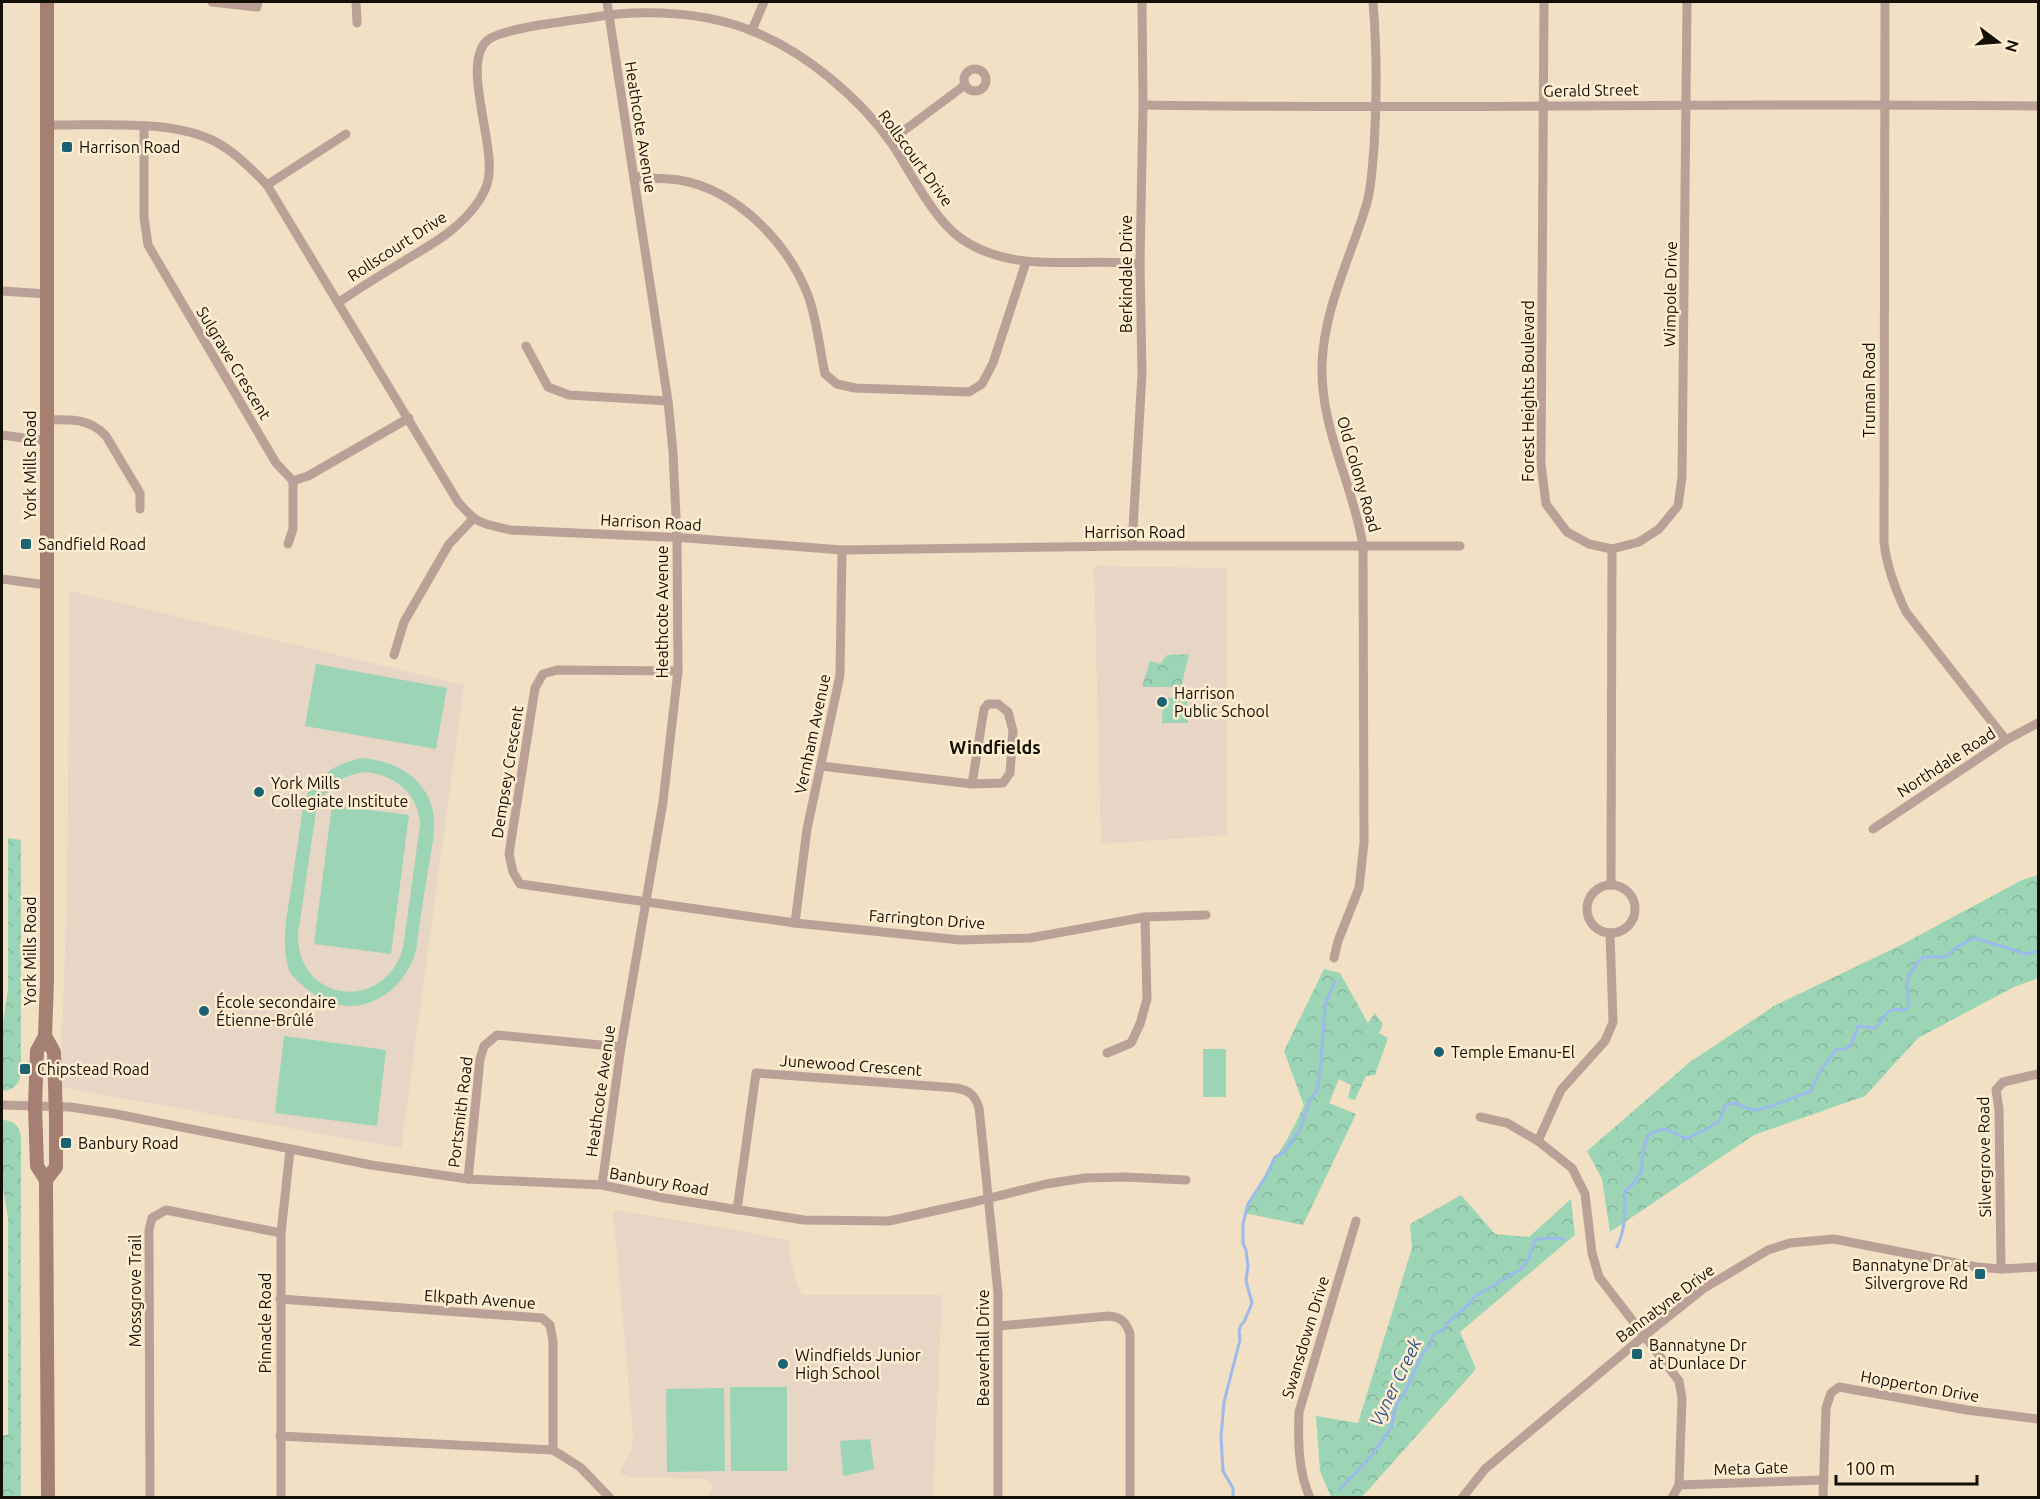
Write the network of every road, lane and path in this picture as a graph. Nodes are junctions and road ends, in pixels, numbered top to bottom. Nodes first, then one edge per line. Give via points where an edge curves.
1 (46, 2) edge
2 (212, 2) edge
3 (258, 2) edge
4 (356, 2) edge
5 (607, 2) edge
6 (764, 2) edge
7 (1142, 2) edge
8 (1373, 2) edge
9 (1544, 2) edge
10 (1687, 2) edge
11 (1884, 2) edge
12 (609, 14) junction
13 (357, 23) dead end
14 (752, 30) junction
15 (965, 84) dead end
16 (1687, 104) junction
17 (1884, 104) junction
18 (1143, 105) junction
19 (1544, 106) junction
20 (2038, 106) edge
21 (1377, 107) junction
22 (46, 125) junction
23 (144, 126) junction
24 (346, 134) dead end
25 (890, 141) junction
26 (634, 176) junction
27 (267, 185) junction
28 (1026, 262) junction
29 (1140, 264) junction
30 (2, 291) edge
31 (47, 294) junction
32 (339, 302) junction
33 (526, 346) dead end
34 (668, 401) junction
35 (409, 418) junction
36 (46, 420) junction
37 (2, 435) edge
38 (46, 441) junction
39 (292, 481) junction
40 (140, 509) dead end
41 (473, 519) junction
42 (677, 538) junction
43 (288, 544) dead end
44 (1132, 546) junction
45 (1363, 546) junction
46 (1460, 546) dead end
47 (1612, 549) junction
48 (842, 550) junction
49 (2, 579) edge
50 (47, 585) junction
51 (394, 655) dead end
52 (678, 671) junction
53 (2038, 723) edge
54 (2006, 740) junction
55 (821, 766) junction
56 (972, 784) junction
57 (1873, 829) dead end
58 (1611, 885) junction
59 (646, 901) junction
60 (1206, 915) dead end
61 (1145, 917) junction
62 (795, 923) junction
63 (1610, 933) junction
64 (1334, 958) dead end
65 (45, 1036) junction
66 (621, 1047) junction
67 (1107, 1053) dead end
68 (2038, 1074) edge
69 (2, 1105) edge
70 (35, 1106) junction
71 (56, 1106) junction
72 (1480, 1117) dead end
73 (1538, 1141) junction
74 (290, 1150) junction
75 (468, 1179) junction
76 (46, 1180) junction
77 (1186, 1180) dead end
78 (602, 1185) junction
79 (988, 1198) junction
80 (737, 1210) junction
81 (1356, 1221) dead end
82 (281, 1233) junction
83 (2038, 1267) edge
84 (2001, 1269) junction
85 (280, 1299) junction
86 (999, 1326) junction
87 (1644, 1336) junction
88 (2038, 1419) edge
89 (280, 1436) junction
90 (553, 1450) junction
91 (1824, 1480) junction
92 (1679, 1485) junction
93 (48, 1497) edge
94 (150, 1497) edge
95 (281, 1497) edge
96 (610, 1497) edge
97 (998, 1497) edge
98 (1130, 1497) edge
99 (1310, 1497) edge
100 (1462, 1497) edge
101 (1672, 1497) edge
102 (1823, 1497) edge

1 - 22 main road, York Mills Road
2 - 3 street via 257,7
4 - 13 street
5 - 12 street, Heathcote Avenue
6 - 14 street
7 - 18 street, Berkindale Drive
8 - 21 street, Old Colony Road
9 - 19 street, Forest Heights Boulevard
10 - 16 street, Wimpole Drive
11 - 17 street, Truman Road
12 - 14 street, Rollscourt Drive via 700,16
12 - 26 street, Heathcote Avenue
12 - 32 street, Rollscourt Drive via 506,32 488,40 479,54 477,76 489,162 488,183 479,200 463,221 441,238
14 - 25 street, Rollscourt Drive via 794,52 826,76 859,105
15 - 25 street
16 - 17 street, Gerald Street
16 - 19 street, Gerald Street
16 - 47 street, Wimpole Drive via 1682,477 1678,506 1659,529 1639,542
17 - 20 street, Gerald Street
17 - 54 street, Truman Road via 1886,560 1906,612
18 - 21 street, Gerald Street
18 - 29 street, Berkindale Drive
19 - 21 street, Gerald Street
19 - 47 street, Forest Heights Boulevard via 1541,464 1546,504 1567,532 1589,544
21 - 45 street, Old Colony Road via 1371,184 1328,320 1322,367 1331,437 1354,501
22 - 23 street
22 - 31 main road, York Mills Road
23 - 27 street via 203,136 231,152
23 - 39 street, Sulgrave Crescent via 144,218 148,245 276,463
24 - 27 street
25 - 28 street, Rollscourt Drive via 938,215 958,237 993,256
26 - 28 street via 680,180 711,190 746,210 776,241 800,278 810,300 825,375 837,384 855,388 969,392 982,384 993,363
26 - 34 street, Heathcote Avenue
27 - 32 street
28 - 29 street, Rollscourt Drive
29 - 44 street, Berkindale Drive via 1142,374
30 - 31 street
31 - 36 main road, York Mills Road
32 - 35 street
33 - 34 street via 548,387 569,395
34 - 42 street, Heathcote Avenue
35 - 39 street via 308,476
35 - 41 street via 458,502
36 - 38 main road, York Mills Road
36 - 40 street via 81,421 99,428 140,493
37 - 38 street
38 - 50 main road, York Mills Road
39 - 43 street via 293,529
41 - 42 street, Harrison Road via 510,530
41 - 51 street via 449,544 404,622
42 - 48 street, Harrison Road
42 - 52 street, Heathcote Avenue
44 - 45 street, Harrison Road
44 - 48 street, Harrison Road
45 - 46 street, Harrison Road
45 - 64 street, Old Colony Road via 1364,843 1359,888
47 - 58 street
48 - 55 street, Vernham Avenue via 840,675
49 - 50 street
50 - 65 main road, York Mills Road
52 - 59 street, Heathcote Avenue via 663,802
52 - 59 street, Dempsey Crescent via 557,669 543,674 535,688 509,854 520,884
53 - 54 street, Northdale Road
54 - 57 street, Northdale Road
55 - 56 street
55 - 62 street, Vernham Avenue via 807,829
56 - 56 street via 984,709 988,704 998,704 1008,712 1013,730 1010,773 1003,783
58 - 63 street via 1603,886 1592,896 1588,909 1597,928
58 - 63 street via 1627,891 1635,909 1629,925
59 - 62 street, Farrington Drive
59 - 66 street, Heathcote Avenue
60 - 61 street, Farrington Drive
61 - 62 street, Farrington Drive via 1030,938 960,940
61 - 67 street via 1147,999 1131,1043
63 - 73 street via 1613,1022 1605,1041 1561,1090
65 - 70 main road, York Mills Road via 37,1051
65 - 71 main road, York Mills Road via 54,1052
66 - 75 street, Portsmith Road via 497,1035 484,1046
66 - 78 street, Heathcote Avenue
68 - 84 street, Silvergrove Road via 2003,1082 1996,1090 2000,1109
69 - 70 street
70 - 71 street, Banbury Road
70 - 76 main road, York Mills Road via 37,1166
71 - 74 street, Banbury Road via 116,1114
71 - 76 main road, York Mills Road via 56,1167
72 - 73 street via 1507,1123
73 - 87 street via 1572,1168 1585,1194 1599,1277
74 - 75 street, Banbury Road
74 - 82 street, Pinnacle Road
75 - 78 street, Banbury Road
76 - 93 main road, York Mills Road
77 - 79 street, Banbury Road via 1085,1178
78 - 80 street, Banbury Road
79 - 80 street, Banbury Road via 889,1221 804,1220
79 - 80 street, Junewood Crescent via 979,1108 969,1091 756,1073
79 - 86 street, Beaverhall Drive
81 - 99 street, Swansdown Drive via 1299,1412 1298,1442
82 - 85 street, Pinnacle Road
82 - 94 street, Mossgrove Trail via 166,1210 152,1218
83 - 84 street, Bannatyne Drive
84 - 87 street, Bannatyne Drive via 1834,1239 1790,1243 1768,1250 1703,1289
85 - 89 street, Pinnacle Road
85 - 90 street, Elkpath Avenue via 542,1318 550,1325 553,1341
86 - 97 street, Beaverhall Drive
86 - 98 street via 1109,1316 1119,1317 1126,1325 1130,1334
87 - 92 street via 1679,1381
87 - 100 street, Bannatyne Drive via 1485,1469
88 - 91 street, Hopperton Drive via 1839,1387 1831,1393 1826,1408
89 - 90 street
89 - 95 street, Pinnacle Road
90 - 96 street via 580,1467
91 - 92 street, Meta Gate
91 - 102 street, Hopperton Drive
92 - 101 street

